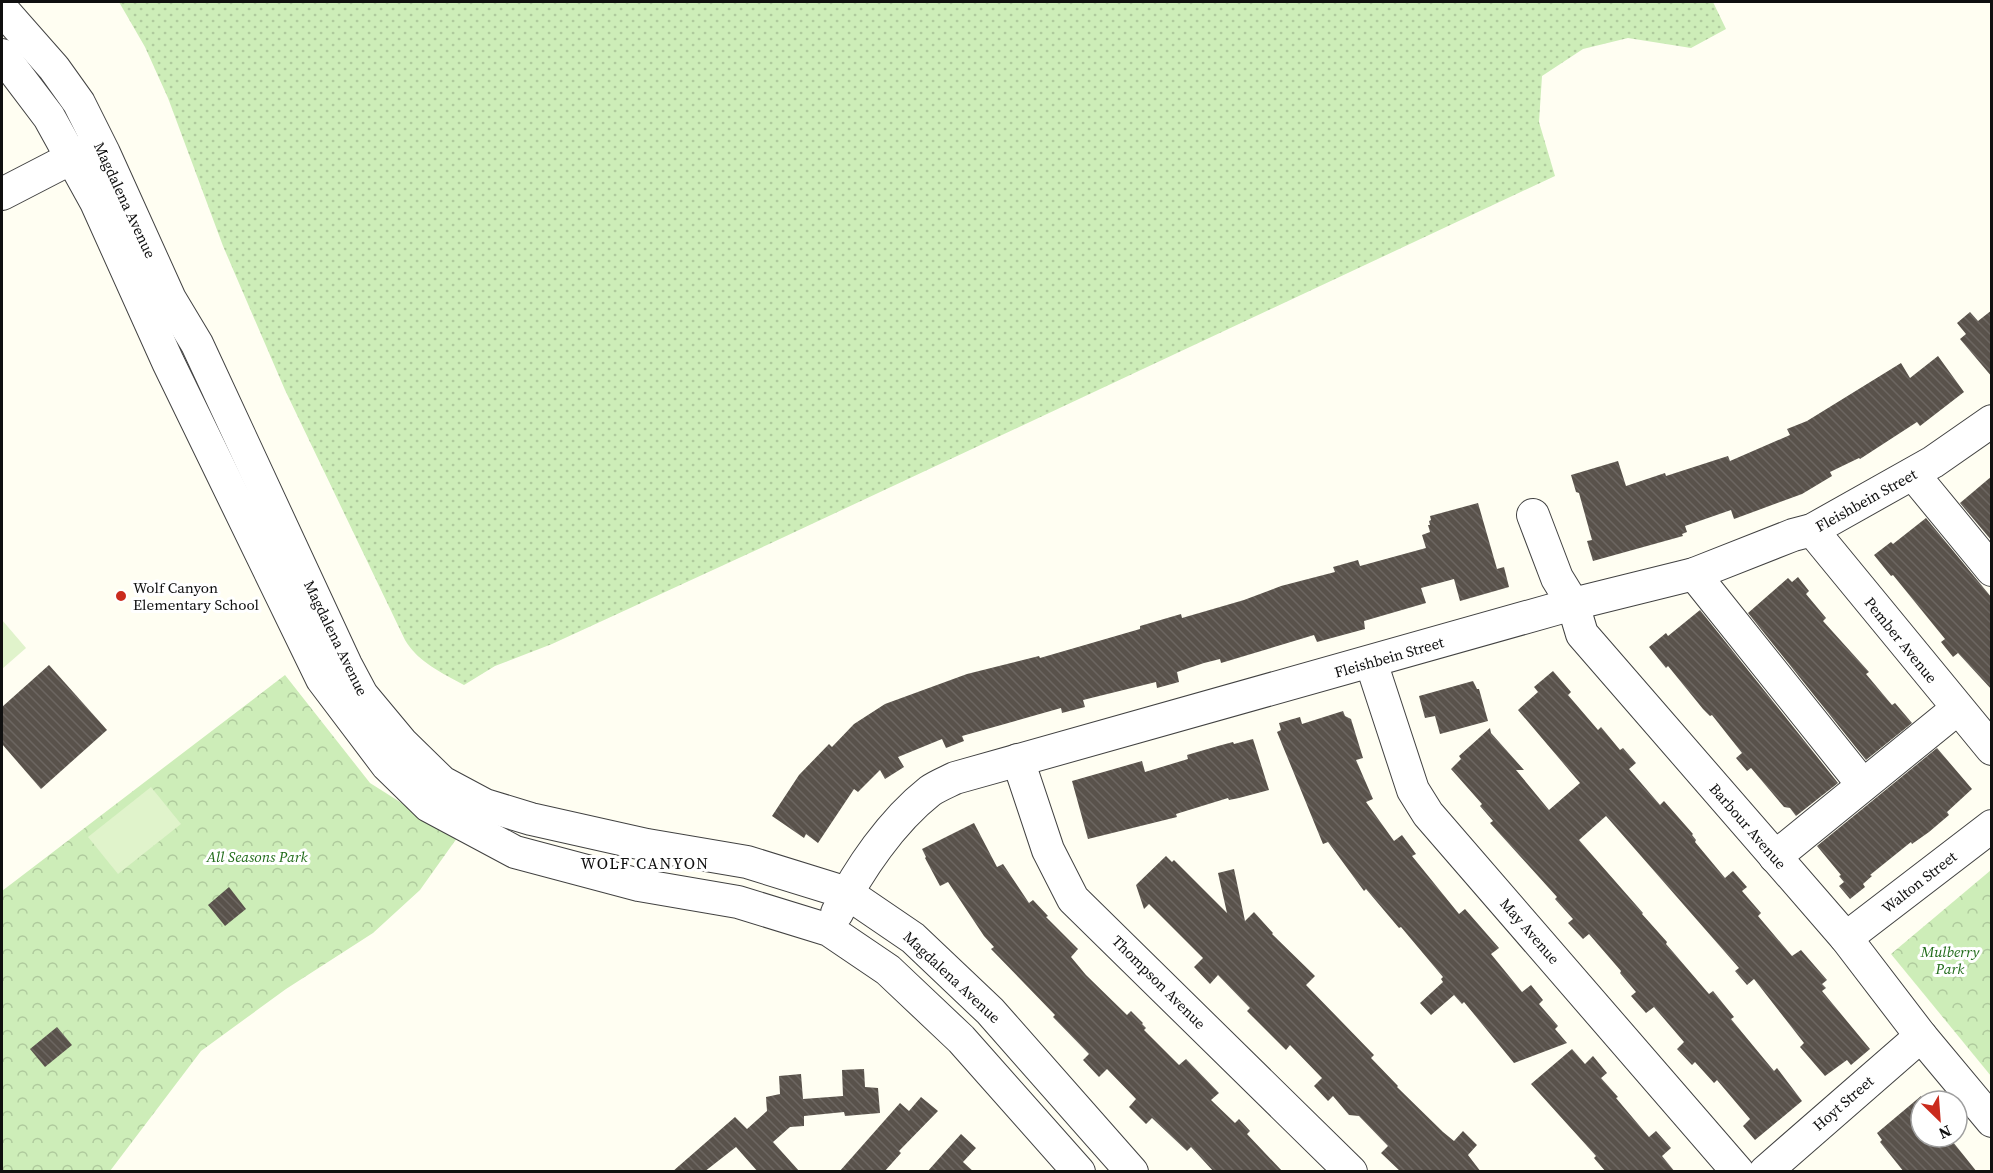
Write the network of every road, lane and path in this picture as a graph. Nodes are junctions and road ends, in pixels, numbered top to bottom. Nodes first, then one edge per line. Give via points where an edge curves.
1 (2, 9) edge
2 (2, 55) edge
3 (86, 151) junction
4 (2, 195) edge
5 (1992, 421) edge
6 (1913, 474) junction
7 (1533, 515) dead end
8 (1812, 530) junction
9 (1992, 570) edge
10 (1694, 574) junction
11 (1573, 604) junction
12 (1371, 662) junction
13 (1957, 709) junction
14 (1992, 749) edge
15 (1018, 760) junction
16 (1863, 785) junction
17 (1992, 826) edge
18 (1775, 857) junction
19 (847, 893) junction
20 (829, 930) junction
21 (1846, 938) junction
22 (1921, 1036) junction
23 (1992, 1121) edge
24 (1079, 1172) edge
25 (1132, 1172) edge
26 (1351, 1172) edge
27 (1737, 1172) edge
28 (1765, 1172) edge

1 - 3 street, Magdalena Avenue via 79,103
2 - 3 street, Magdalena Avenue via 49,117
3 - 4 street
3 - 19 street, Magdalena Avenue via 197,344 362,695 402,743 442,782 485,805 647,845 747,862
3 - 20 street, Magdalena Avenue via 96,202 173,373 322,679 387,765 429,806 515,852 639,885 738,902
5 - 6 street, Fleishbein Street
6 - 8 street, Fleishbein Street
6 - 9 street
7 - 11 street, Barbour Avenue via 1557,578
8 - 10 street, Fleishbein Street
8 - 13 street, Pember Avenue
10 - 11 street, Fleishbein Street
10 - 16 street
11 - 12 street, Fleishbein Street
11 - 18 street, Barbour Avenue via 1582,634
12 - 15 street, Fleishbein Street
12 - 27 street, May Avenue via 1413,790 1428,814
13 - 14 street, Pember Avenue
13 - 16 street
15 - 19 street, Fleishbein Street via 955,778 931,790 892,828
15 - 26 street, Thompson Avenue via 1048,850 1073,899
16 - 18 street
17 - 21 street, Walton Street
18 - 21 street, Barbour Avenue
19 - 20 street, Fleishbein Street
19 - 25 street, Magdalena Avenue via 913,938 990,1011
20 - 24 street, Magdalena Avenue via 888,969 961,1039
21 - 22 street, Barbour Avenue
22 - 23 street, Barbour Avenue
22 - 28 street, Hoyt Street

